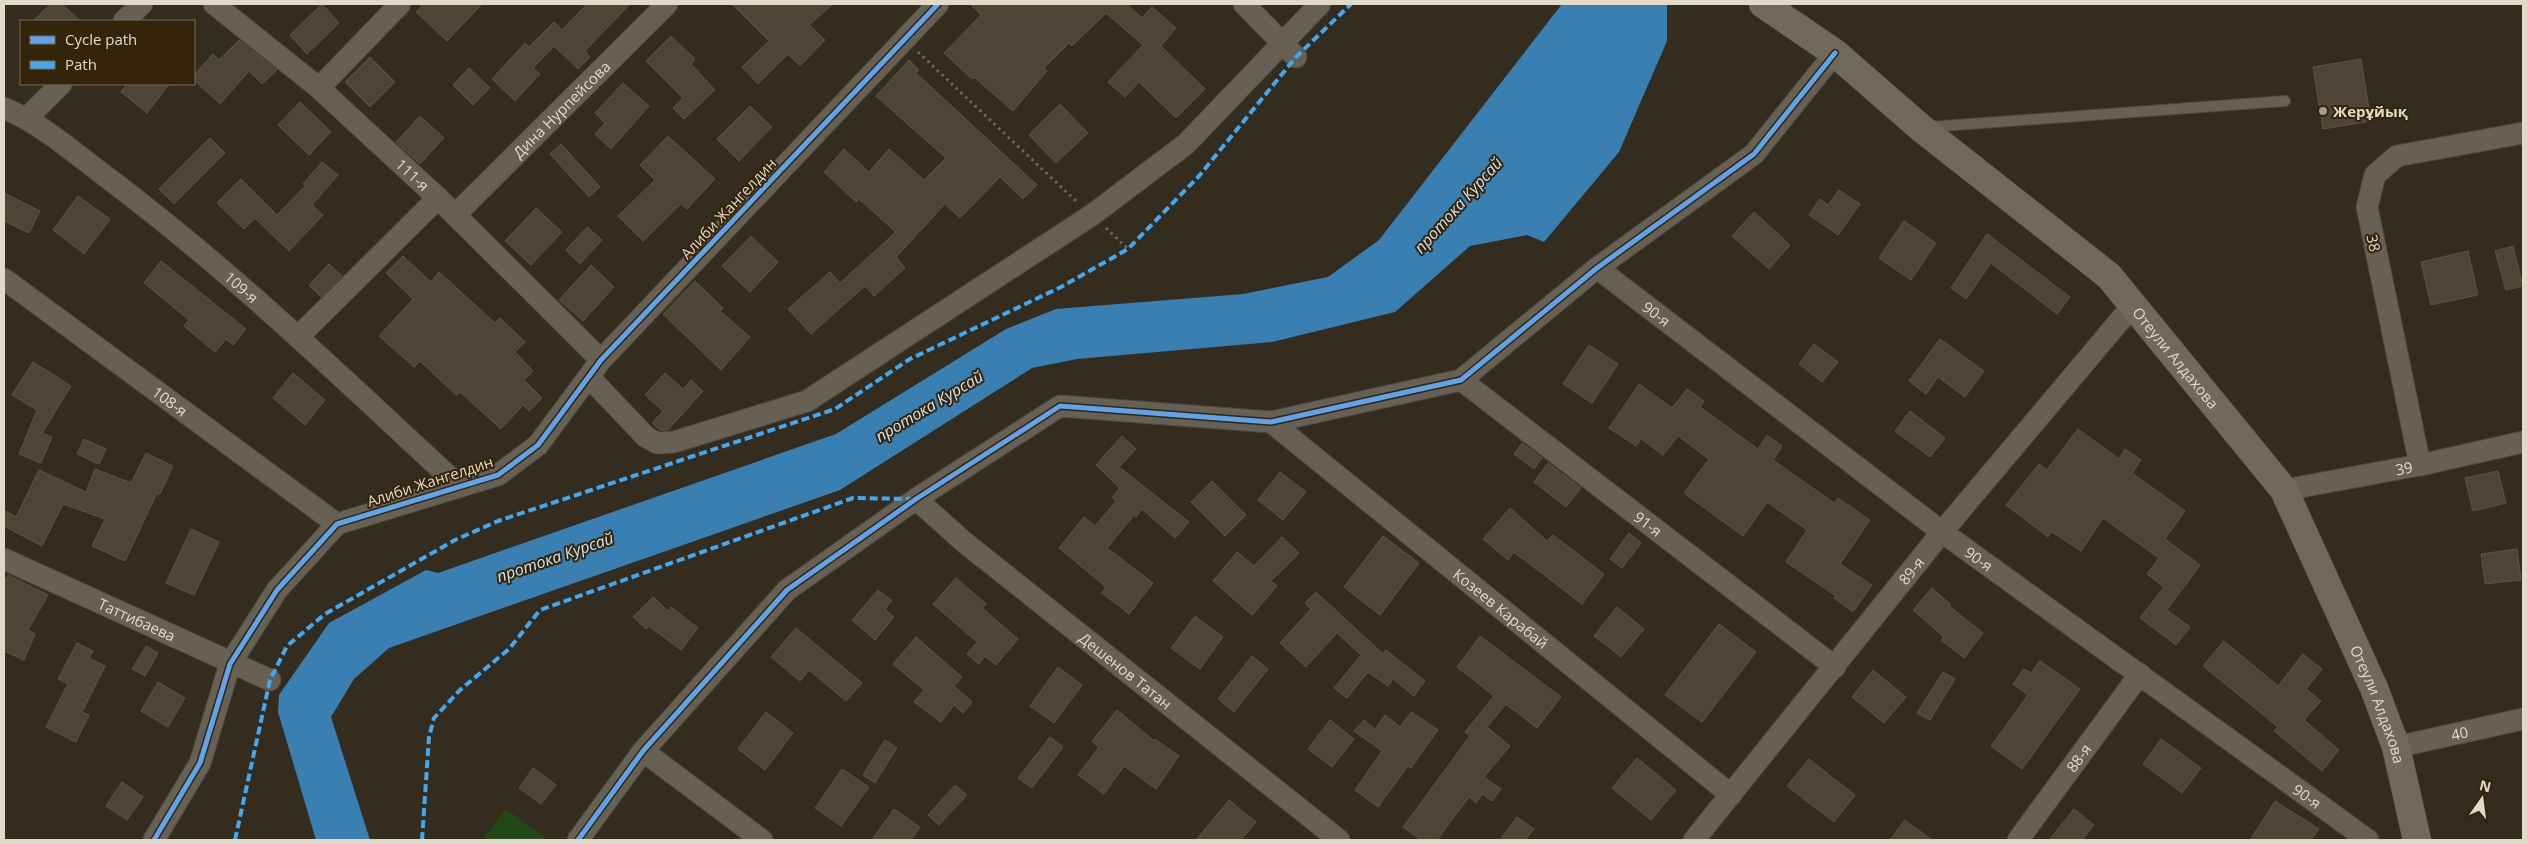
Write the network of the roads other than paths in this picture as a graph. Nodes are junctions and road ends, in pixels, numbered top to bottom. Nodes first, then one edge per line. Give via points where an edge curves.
1 (142, 4) edge
2 (214, 4) edge
3 (400, 4) edge
4 (667, 4) edge
5 (938, 4) edge
6 (1244, 4) edge
7 (1320, 4) edge
8 (1763, 4) edge
9 (125, 20) edge
10 (1290, 50) junction
11 (1835, 53) junction
12 (61, 85) edge
13 (319, 88) junction
14 (2285, 101) dead end
15 (4, 108) edge
16 (27, 118) junction
17 (1921, 128) junction
18 (2523, 133) edge
19 (438, 198) junction
20 (455, 215) junction
21 (1597, 268) junction
22 (4, 279) edge
23 (2133, 306) junction
24 (298, 337) junction
25 (601, 360) junction
26 (588, 377) junction
27 (1461, 380) junction
28 (1271, 422) junction
29 (2523, 442) edge
30 (2420, 465) junction
31 (460, 487) junction
32 (2284, 490) junction
33 (916, 499) junction
34 (337, 524) junction
35 (1942, 532) junction
36 (4, 560) edge
37 (230, 664) junction
38 (1835, 667) junction
39 (2140, 674) junction
40 (270, 680) dead end
41 (2523, 719) edge
42 (2396, 747) junction
43 (643, 751) junction
44 (1731, 795) junction
45 (154, 840) edge
46 (578, 840) edge
47 (762, 840) edge
48 (1339, 840) edge
49 (1694, 840) edge
50 (2018, 840) edge
51 (2368, 840) edge
52 (2417, 840) edge

1 - 9 street
2 - 13 street, 111-я
3 - 13 street
4 - 20 street, Дина Нурпейсова
5 - 25 street, Алиби Жангелдин
6 - 10 street
7 - 10 street
8 - 11 highway, Отеули Алдахова
10 - 26 street via 1186,144 1092,215 807,401 674,442 656,443 646,438
11 - 17 highway, Отеули Алдахова
11 - 21 street via 1754,154
12 - 16 street
13 - 19 street, 111-я
14 - 17 lane
15 - 16 street, 109-я
16 - 24 street, 109-я via 151,210
17 - 23 highway, Отеули Алдахова via 2109,276
18 - 30 street, 38 via 2397,156 2375,175 2367,208
19 - 20 street, 111-я
19 - 24 street
20 - 25 street, 111-я
21 - 27 street
21 - 35 street, 90-я
22 - 34 street, 108-я
23 - 32 highway, Отеули Алдахова
23 - 35 street, 89-я
24 - 31 street, 109-я
25 - 26 street, Алиби Жангелдин
26 - 31 street, Алиби Жангелдин via 538,445 498,475
27 - 28 street
27 - 38 street, 91-я
28 - 33 street via 1060,406
28 - 44 street, Козеев Карабай
29 - 30 street, 39
30 - 32 street, 39
31 - 34 street, Алиби Жангелдин
32 - 42 highway, Отеули Алдахова via 2374,688
33 - 43 street via 787,590
33 - 48 street, Дешенов Татан via 972,548
34 - 37 street via 277,590
35 - 38 street, 89-я
35 - 39 street, 90-я
36 - 37 street, Таттибаева
37 - 40 street, Таттибаева
37 - 45 street via 200,763
38 - 44 street, 89-я
39 - 50 street, 88-я
39 - 51 street, 90-я
41 - 42 street, 40
42 - 52 highway, Отеули Алдахова
43 - 46 street
43 - 47 street
44 - 49 street, 89-я

